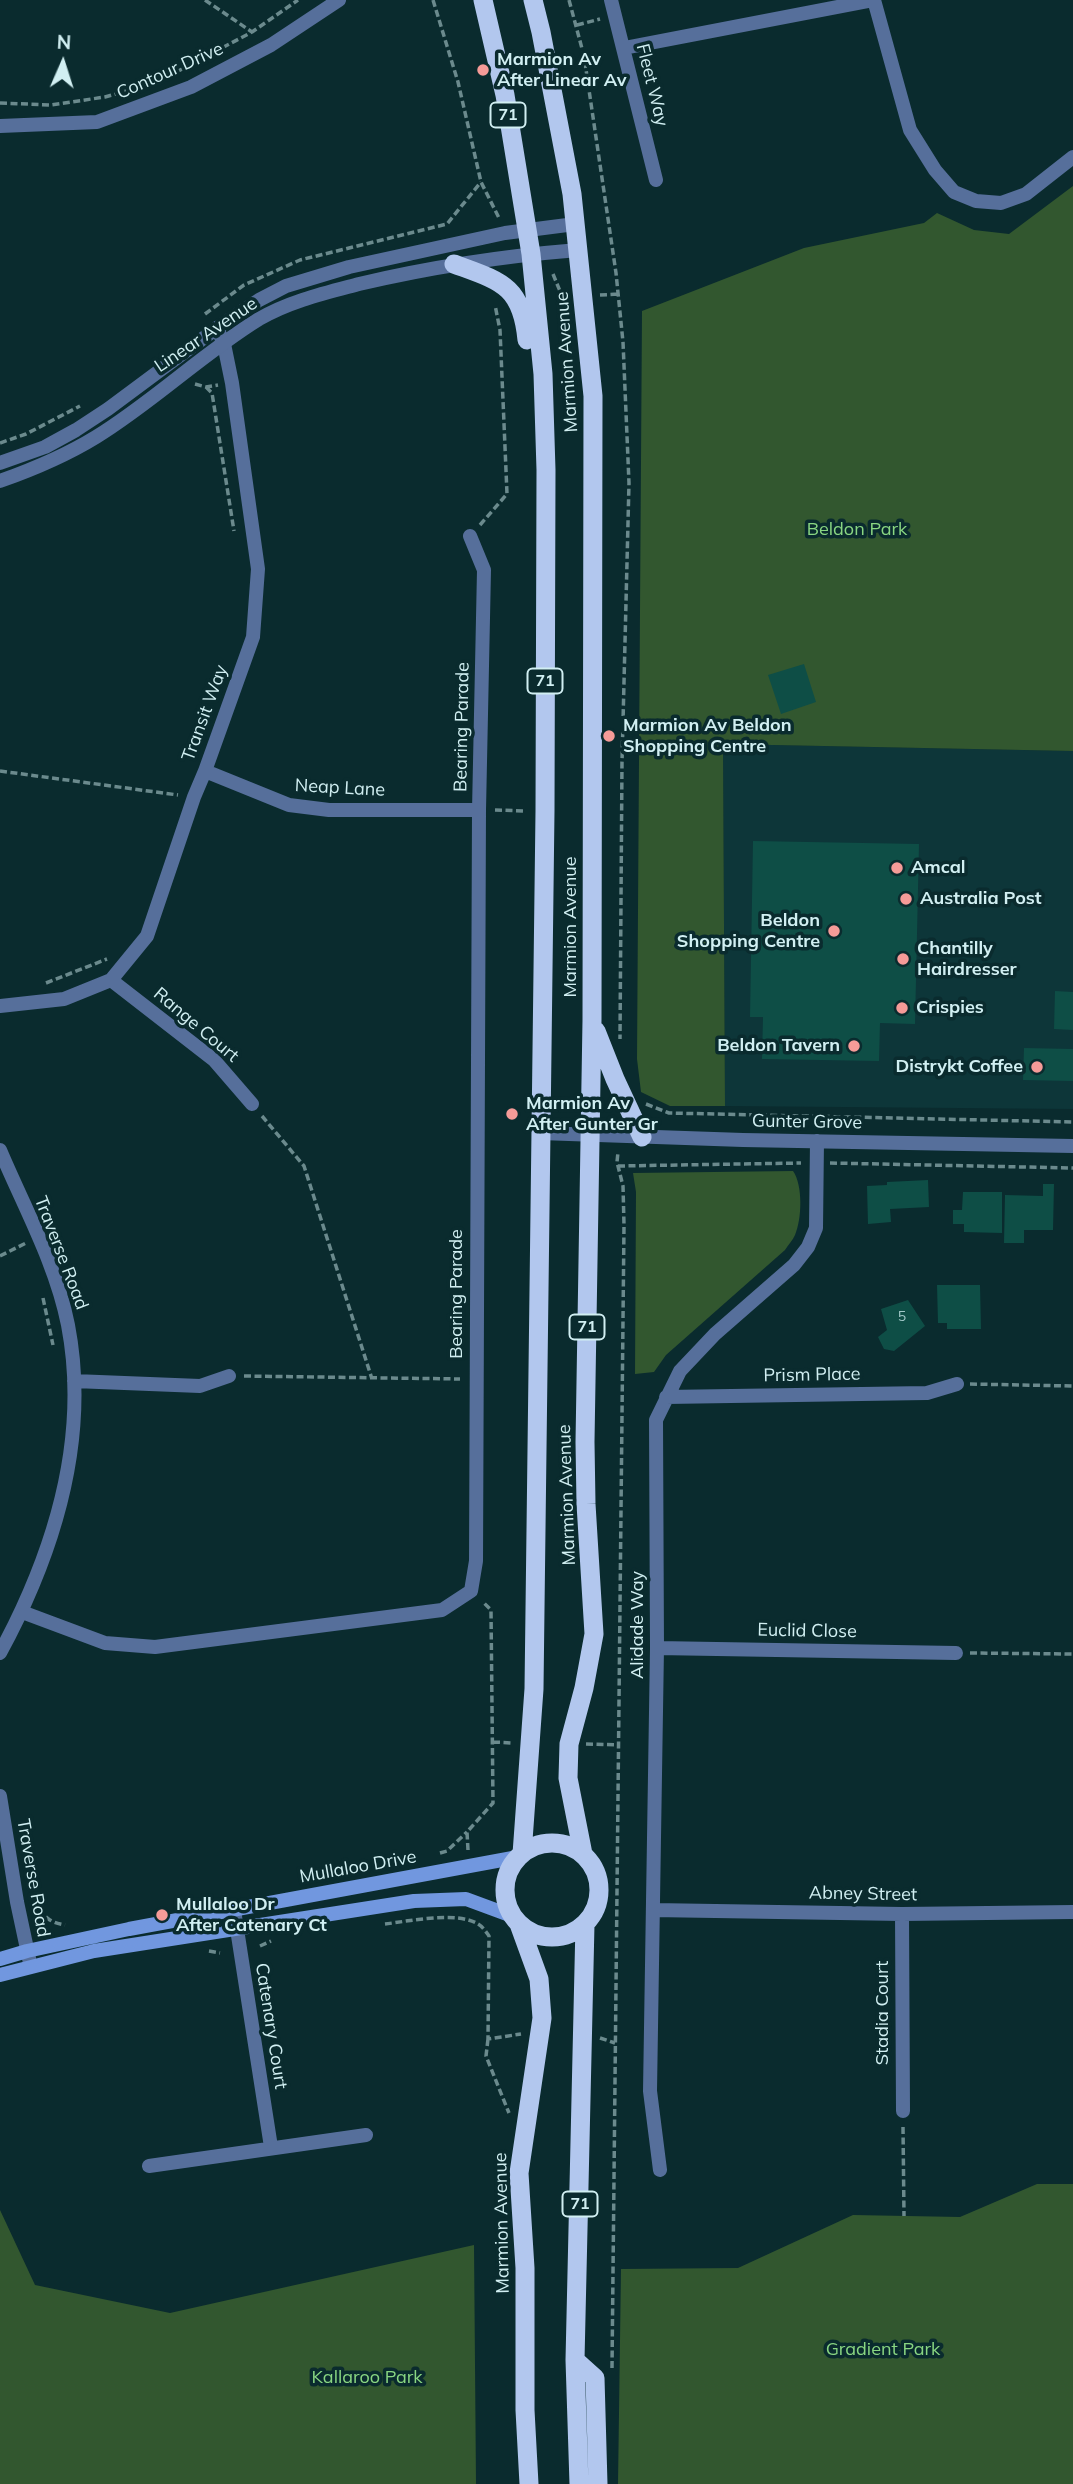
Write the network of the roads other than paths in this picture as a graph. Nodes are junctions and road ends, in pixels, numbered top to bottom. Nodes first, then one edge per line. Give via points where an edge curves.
1 (339, 0) edge
2 (483, 0) edge
3 (533, 0) edge
4 (874, 0) edge
5 (613, 7) edge
6 (624, 48) junction
7 (0, 126) edge
8 (1073, 157) edge
9 (656, 180) dead end
10 (575, 224) junction
11 (528, 231) junction
12 (578, 250) junction
13 (532, 262) junction
14 (454, 264) junction
15 (217, 328) junction
16 (224, 344) junction
17 (0, 463) edge
18 (546, 470) junction
19 (0, 481) edge
20 (470, 536) road end
21 (205, 771) junction
22 (479, 810) junction
23 (111, 980) junction
24 (0, 1006) edge
25 (592, 1020) junction
26 (252, 1104) road end
27 (540, 1133) junction
28 (590, 1135) junction
29 (642, 1137) junction
30 (817, 1141) junction
31 (1073, 1146) edge
32 (0, 1150) edge
33 (229, 1376) road end
34 (75, 1381) junction
35 (957, 1384) road end
36 (666, 1396) junction
37 (22, 1612) junction
38 (657, 1648) junction
39 (0, 1653) edge
40 (956, 1653) road end
41 (0, 1796) edge
42 (583, 1854) junction
43 (520, 1855) junction
44 (234, 1910) junction
45 (653, 1910) junction
46 (1073, 1912) edge
47 (902, 1914) junction
48 (516, 1920) junction
49 (585, 1924) junction
50 (237, 1928) junction
51 (29, 1958) junction
52 (0, 1959) edge
53 (0, 1975) edge
54 (903, 2111) road end
55 (366, 2135) dead end
56 (271, 2147) junction
57 (149, 2166) dead end
58 (660, 2169) dead end
59 (576, 2360) junction
60 (529, 2484) edge
61 (579, 2484) edge
62 (598, 2484) edge

1 - 7 street, Contour Drive via 271,45 191,87 97,122
2 - 11 highway, Marmion Avenue / 71
3 - 10 highway, Marmion Avenue / 71
4 - 6 street
4 - 8 street via 910,130 954,192 976,201 1001,203 1027,194
5 - 6 street, Fleet Way
6 - 9 street, Fleet Way
10 - 11 street, Linear Avenue
10 - 12 highway, Marmion Avenue / 71
11 - 13 highway, Marmion Avenue / 71
11 - 15 street, Linear Avenue via 317,276 259,300
12 - 13 street, Linear Avenue
12 - 25 highway, Marmion Avenue / 71 via 593,396
13 - 14 street, Linear Avenue
13 - 18 highway, Marmion Avenue / 71
14 - 16 street, Linear Avenue via 291,304
14 - 18 highway via 503,283 520,304 526,327 536,456
15 - 16 street, Transit Way
15 - 17 street, Linear Avenue via 76,430
16 - 19 street, Linear Avenue via 98,436 43,466
16 - 21 street, Transit Way via 258,569 253,637
18 - 27 highway, Marmion Avenue / 71
20 - 22 street, Bearing Parade via 484,570
21 - 22 street, Neap Lane via 289,805 329,810
21 - 23 street, Transit Way via 147,936
22 - 37 street, Bearing Parade via 476,1561 471,1591 442,1610 155,1647 105,1643
23 - 24 street, Transit Way via 64,999
23 - 26 street, Range Court via 214,1060
25 - 28 highway, Marmion Avenue / 71
25 - 29 highway
27 - 28 street, Gunter Grove
27 - 43 highway, Marmion Avenue / 71 via 534,1689
28 - 29 street, Gunter Grove
28 - 42 highway, Marmion Avenue / 71 via 585,1442 594,1634 569,1744 568,1778
29 - 30 street, Gunter Grove
30 - 31 street, Gunter Grove
30 - 36 street, Alidade Way via 816,1228 808,1247 794,1265 715,1334 680,1371
32 - 34 street, Traverse Road via 48,1263 67,1324
33 - 34 street via 200,1386
34 - 37 street, Traverse Road via 70,1464 49,1549
35 - 36 street, Prism Place via 927,1393
36 - 38 street, Alidade Way via 656,1420
37 - 39 street, Traverse Road
38 - 40 street, Euclid Close
38 - 45 street, Alidade Way
41 - 51 street, Traverse Road
42 - 43 highway via 552,1843
42 - 49 highway, 71 via 595,1870 599,1889 596,1908
43 - 44 main road, Mullaloo Drive
43 - 48 highway, 71 via 504,1892
44 - 50 street, Catenary Court
44 - 51 main road, Mullaloo Drive
45 - 47 street, Abney Street
45 - 58 street, Alidade Way via 650,2091
46 - 47 street, Abney Street
47 - 54 street, Stadia Court
48 - 49 highway via 529,1931 552,1937
48 - 50 main road, Mullaloo Drive via 466,1899 438,1898
48 - 60 highway, Marmion Avenue / 71 via 539,1979 541,2031 522,2143 520,2204
49 - 59 highway, 71
50 - 51 main road, Mullaloo Drive
50 - 56 street, Catenary Court
51 - 52 main road, Mullaloo Drive
51 - 53 main road, Mullaloo Drive
55 - 56 street
56 - 57 street
59 - 61 highway, 71
59 - 62 highway via 595,2378

